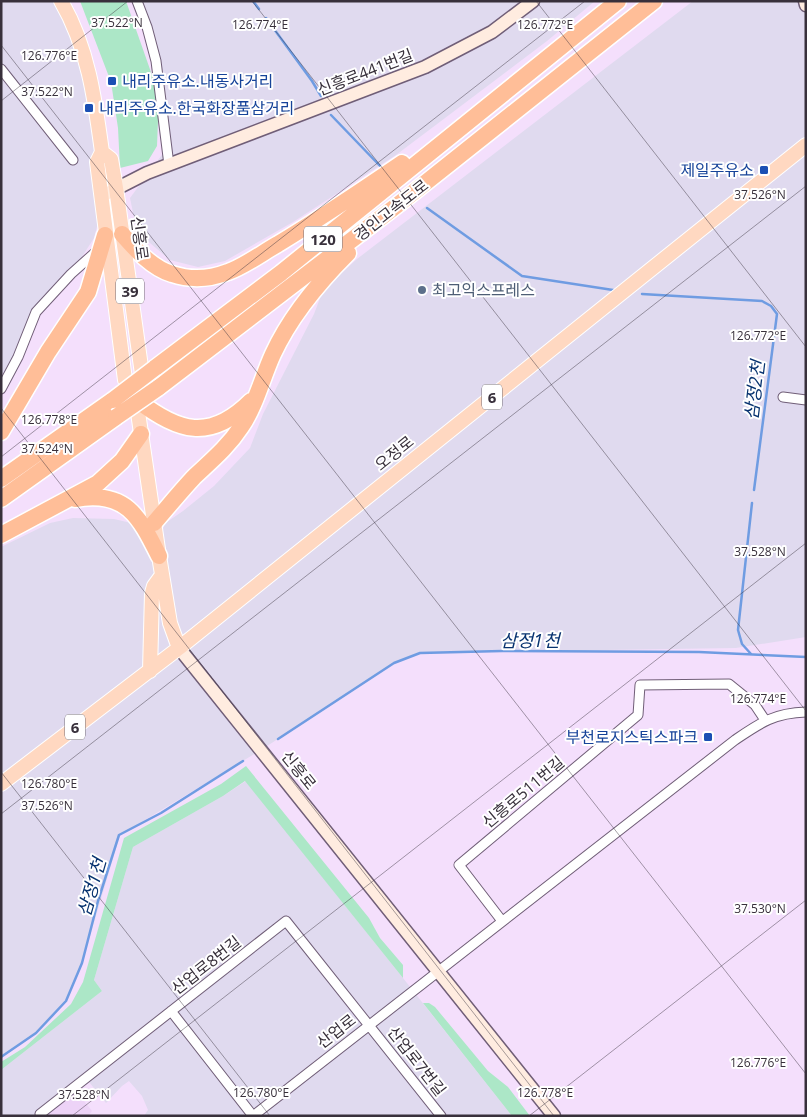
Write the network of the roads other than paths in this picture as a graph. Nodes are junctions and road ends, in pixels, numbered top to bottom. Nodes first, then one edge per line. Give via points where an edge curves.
1 (61, 1) edge
2 (136, 1) edge
3 (533, 1) edge
4 (618, 1) edge
5 (654, 1) edge
6 (805, 1) edge
7 (806, 6) edge
8 (1, 69) edge
9 (488, 106) junction
10 (806, 145) edge
11 (102, 152) junction
12 (72, 160) dead end
13 (169, 164) junction
14 (116, 188) junction
15 (102, 196) junction
16 (400, 203) junction
17 (122, 234) junction
18 (103, 241) junction
19 (1, 389) edge
20 (136, 396) junction
21 (256, 397) junction
22 (783, 397) dead end
23 (806, 400) edge
24 (1, 432) edge
25 (141, 434) junction
26 (1, 479) edge
27 (1, 499) edge
28 (68, 501) junction
29 (154, 523) junction
30 (1, 535) edge
31 (158, 556) junction
32 (162, 575) junction
33 (179, 648) junction
34 (150, 671) junction
35 (806, 712) edge
36 (764, 720) junction
37 (1, 784) edge
38 (502, 921) junction
39 (437, 971) junction
40 (171, 1011) junction
41 (369, 1024) junction
42 (40, 1114) dead end
43 (253, 1116) edge
44 (441, 1116) edge
45 (554, 1116) edge

1 - 11 main road, 신흥로 / 39 via 82,48 92,85
2 - 13 street via 156,61
3 - 13 street, 신흥로441번길 via 492,32 425,66
4 - 9 highway, 경인고속도로 / 120
5 - 16 highway, 경인고속도로 / 120
6 - 7 street
8 - 12 street
9 - 17 highway via 321,218 229,272 196,278 170,274 146,258
9 - 26 highway, 경인고속도로 / 120, bridge via 281,274
10 - 33 main road, 오정로 / 6
11 - 14 main road, 신흥로 / 39 via 111,159
11 - 15 main road, 신흥로 / 39 via 96,162
13 - 14 street, 신흥로441번길
14 - 15 street, 신흥로441번길
14 - 17 main road, 신흥로 / 39
15 - 18 main road, 신흥로 / 39
16 - 21 highway via 304,301 272,355
16 - 27 highway, 경인고속도로 / 120, bridge via 158,388
17 - 20 main road, 신흥로 / 39 via 142,374
18 - 19 street via 36,312
18 - 20 main road, 신흥로 / 39 via 125,380
18 - 24 highway via 88,292
20 - 21 highway via 157,416 195,428 223,423
20 - 25 main road, 신흥로 / 39
21 - 29 highway via 229,444
22 - 23 street
25 - 28 highway via 130,452 110,473
25 - 29 main road, 신흥로 / 39
28 - 30 highway
28 - 31 highway via 99,497 130,510 144,526
29 - 31 main road, 신흥로 / 39
31 - 32 main road, 신흥로 / 39
32 - 33 main road, 신흥로 / 39 via 170,623
32 - 34 main road via 152,593
33 - 34 main road, 오정로 / 6
33 - 39 street, 신흥로
34 - 37 main road, 오정로 / 6
35 - 36 street, 산업로 via 791,712
36 - 38 street, 산업로
36 - 38 street, 신흥로511번길 via 755,705 729,684 640,685 638,715 459,865
38 - 39 street, 산업로
39 - 41 street, 산업로
39 - 45 street, 신흥로
40 - 41 street, 산업로8번길 via 286,921
40 - 42 street, 산업로8번길
40 - 43 street
41 - 43 street, 산업로
41 - 44 street, 산업로7번길

